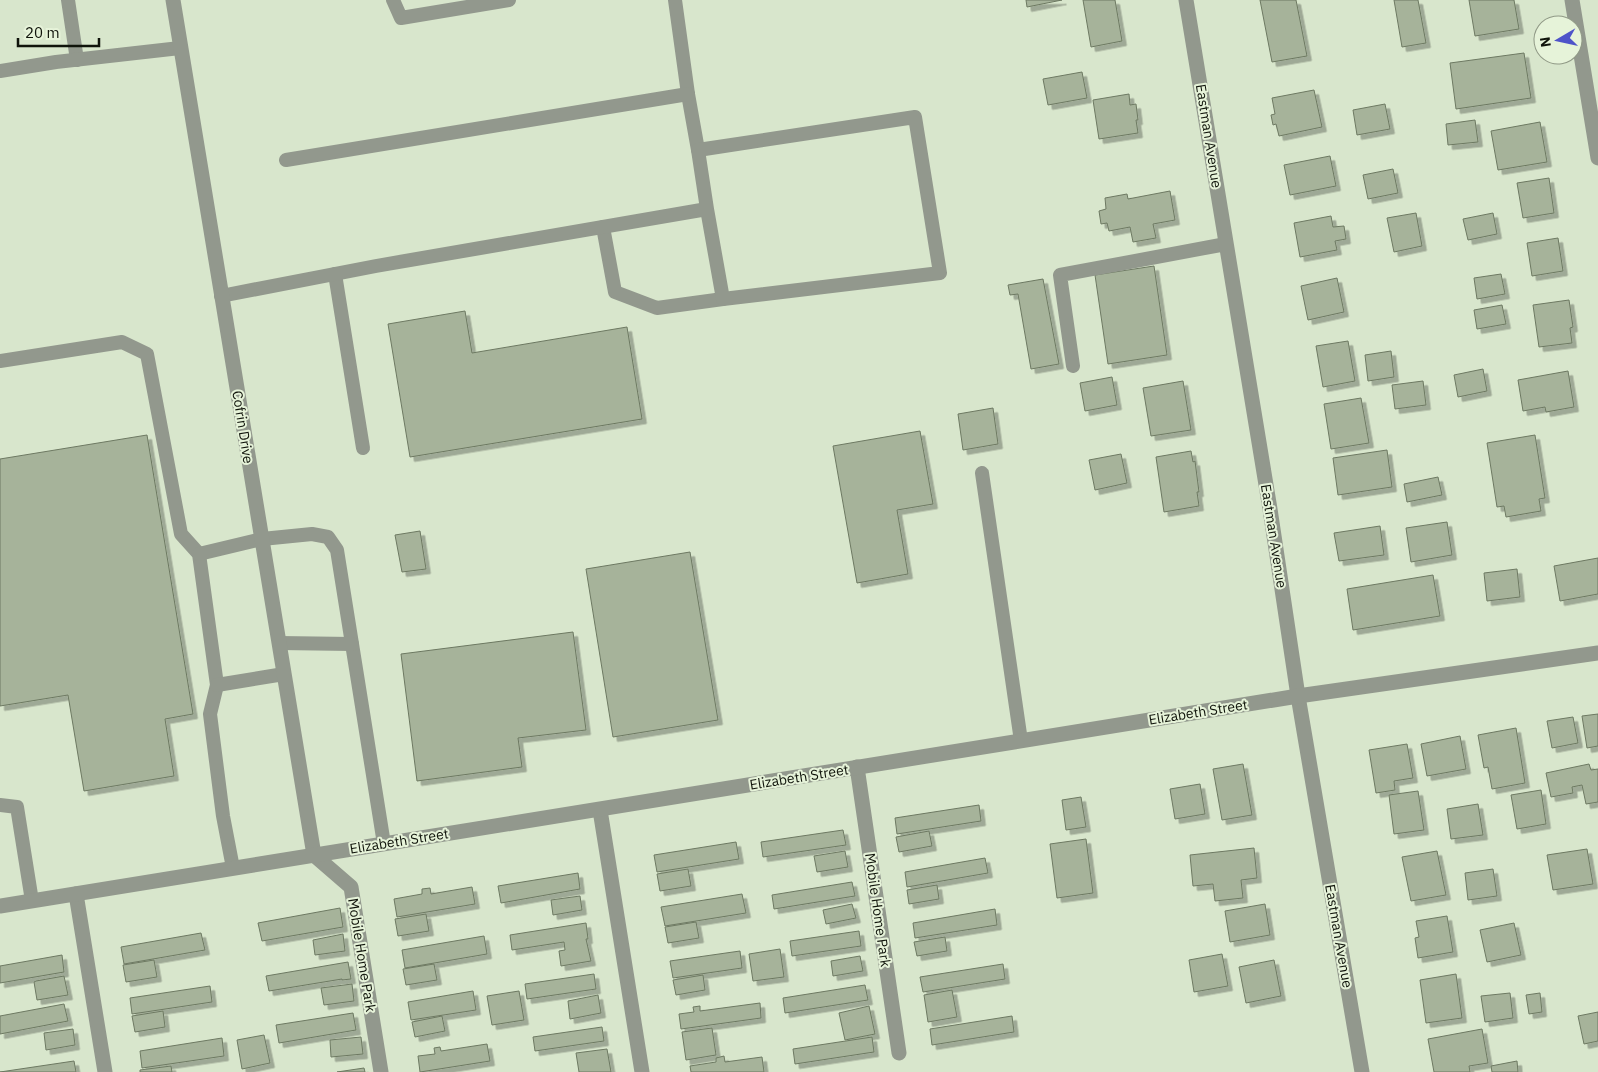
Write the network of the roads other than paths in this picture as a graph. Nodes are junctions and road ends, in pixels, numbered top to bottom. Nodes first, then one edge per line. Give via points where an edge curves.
1 (68, 0) edge
2 (173, 0) edge
3 (393, 0) edge
4 (509, 0) edge
5 (675, 0) edge
6 (1186, 0) edge
7 (1572, 0) edge
8 (180, 48) junction
9 (77, 60) junction
10 (0, 71) edge
11 (688, 94) junction
12 (698, 150) junction
13 (1598, 158) edge
14 (286, 160) dead end
15 (707, 209) junction
16 (604, 227) junction
17 (1226, 244) junction
18 (334, 274) junction
19 (221, 296) junction
20 (723, 299) junction
21 (0, 361) edge
22 (1073, 366) dead end
23 (364, 448) dead end
24 (982, 473) dead end
25 (262, 539) junction
26 (198, 554) junction
27 (279, 644) junction
28 (352, 644) junction
29 (1598, 653) edge
30 (284, 674) junction
31 (217, 686) junction
32 (1298, 696) junction
33 (1021, 741) junction
34 (857, 767) junction
35 (0, 805) edge
36 (600, 810) junction
37 (384, 844) junction
38 (314, 855) junction
39 (233, 868) junction
40 (76, 894) junction
41 (32, 901) junction
42 (0, 906) edge
43 (899, 1053) dead end
44 (104, 1072) edge
45 (380, 1072) edge
46 (642, 1072) edge
47 (1362, 1072) edge

1 - 9 lane
2 - 8 street, Cofrin Drive
3 - 4 lane via 401,18
5 - 11 lane
6 - 17 street, Eastman Avenue
7 - 13 street
8 - 9 lane
8 - 19 street, Cofrin Drive
9 - 10 lane
11 - 12 lane
11 - 14 lane
12 - 15 lane
12 - 20 lane via 915,117 940,273
15 - 16 lane
15 - 20 lane
16 - 18 lane
16 - 20 lane via 615,292 657,308
17 - 22 lane via 1060,274
17 - 32 street, Eastman Avenue
18 - 19 lane
18 - 23 lane
19 - 25 street, Cofrin Drive
21 - 26 lane via 122,342 147,354 182,534
24 - 33 lane
25 - 26 lane
25 - 27 street, Cofrin Drive
25 - 28 lane via 312,534 328,537 337,550
26 - 31 lane
27 - 28 lane
27 - 30 street, Cofrin Drive
28 - 37 lane
29 - 32 street, Elizabeth Street
30 - 31 lane
30 - 38 street, Cofrin Drive
31 - 39 lane via 210,714
32 - 33 street, Elizabeth Street
32 - 47 street, Eastman Avenue
33 - 34 street, Elizabeth Street
34 - 36 street, Elizabeth Street
34 - 43 street, Mobile Home Park
35 - 41 lane via 17,807
36 - 37 street, Elizabeth Street
36 - 46 street
37 - 38 street, Elizabeth Street
38 - 39 street, Elizabeth Street
38 - 45 street, Mobile Home Park via 351,887
39 - 40 street, Elizabeth Street
40 - 41 street, Elizabeth Street
40 - 44 street
41 - 42 street, Elizabeth Street

